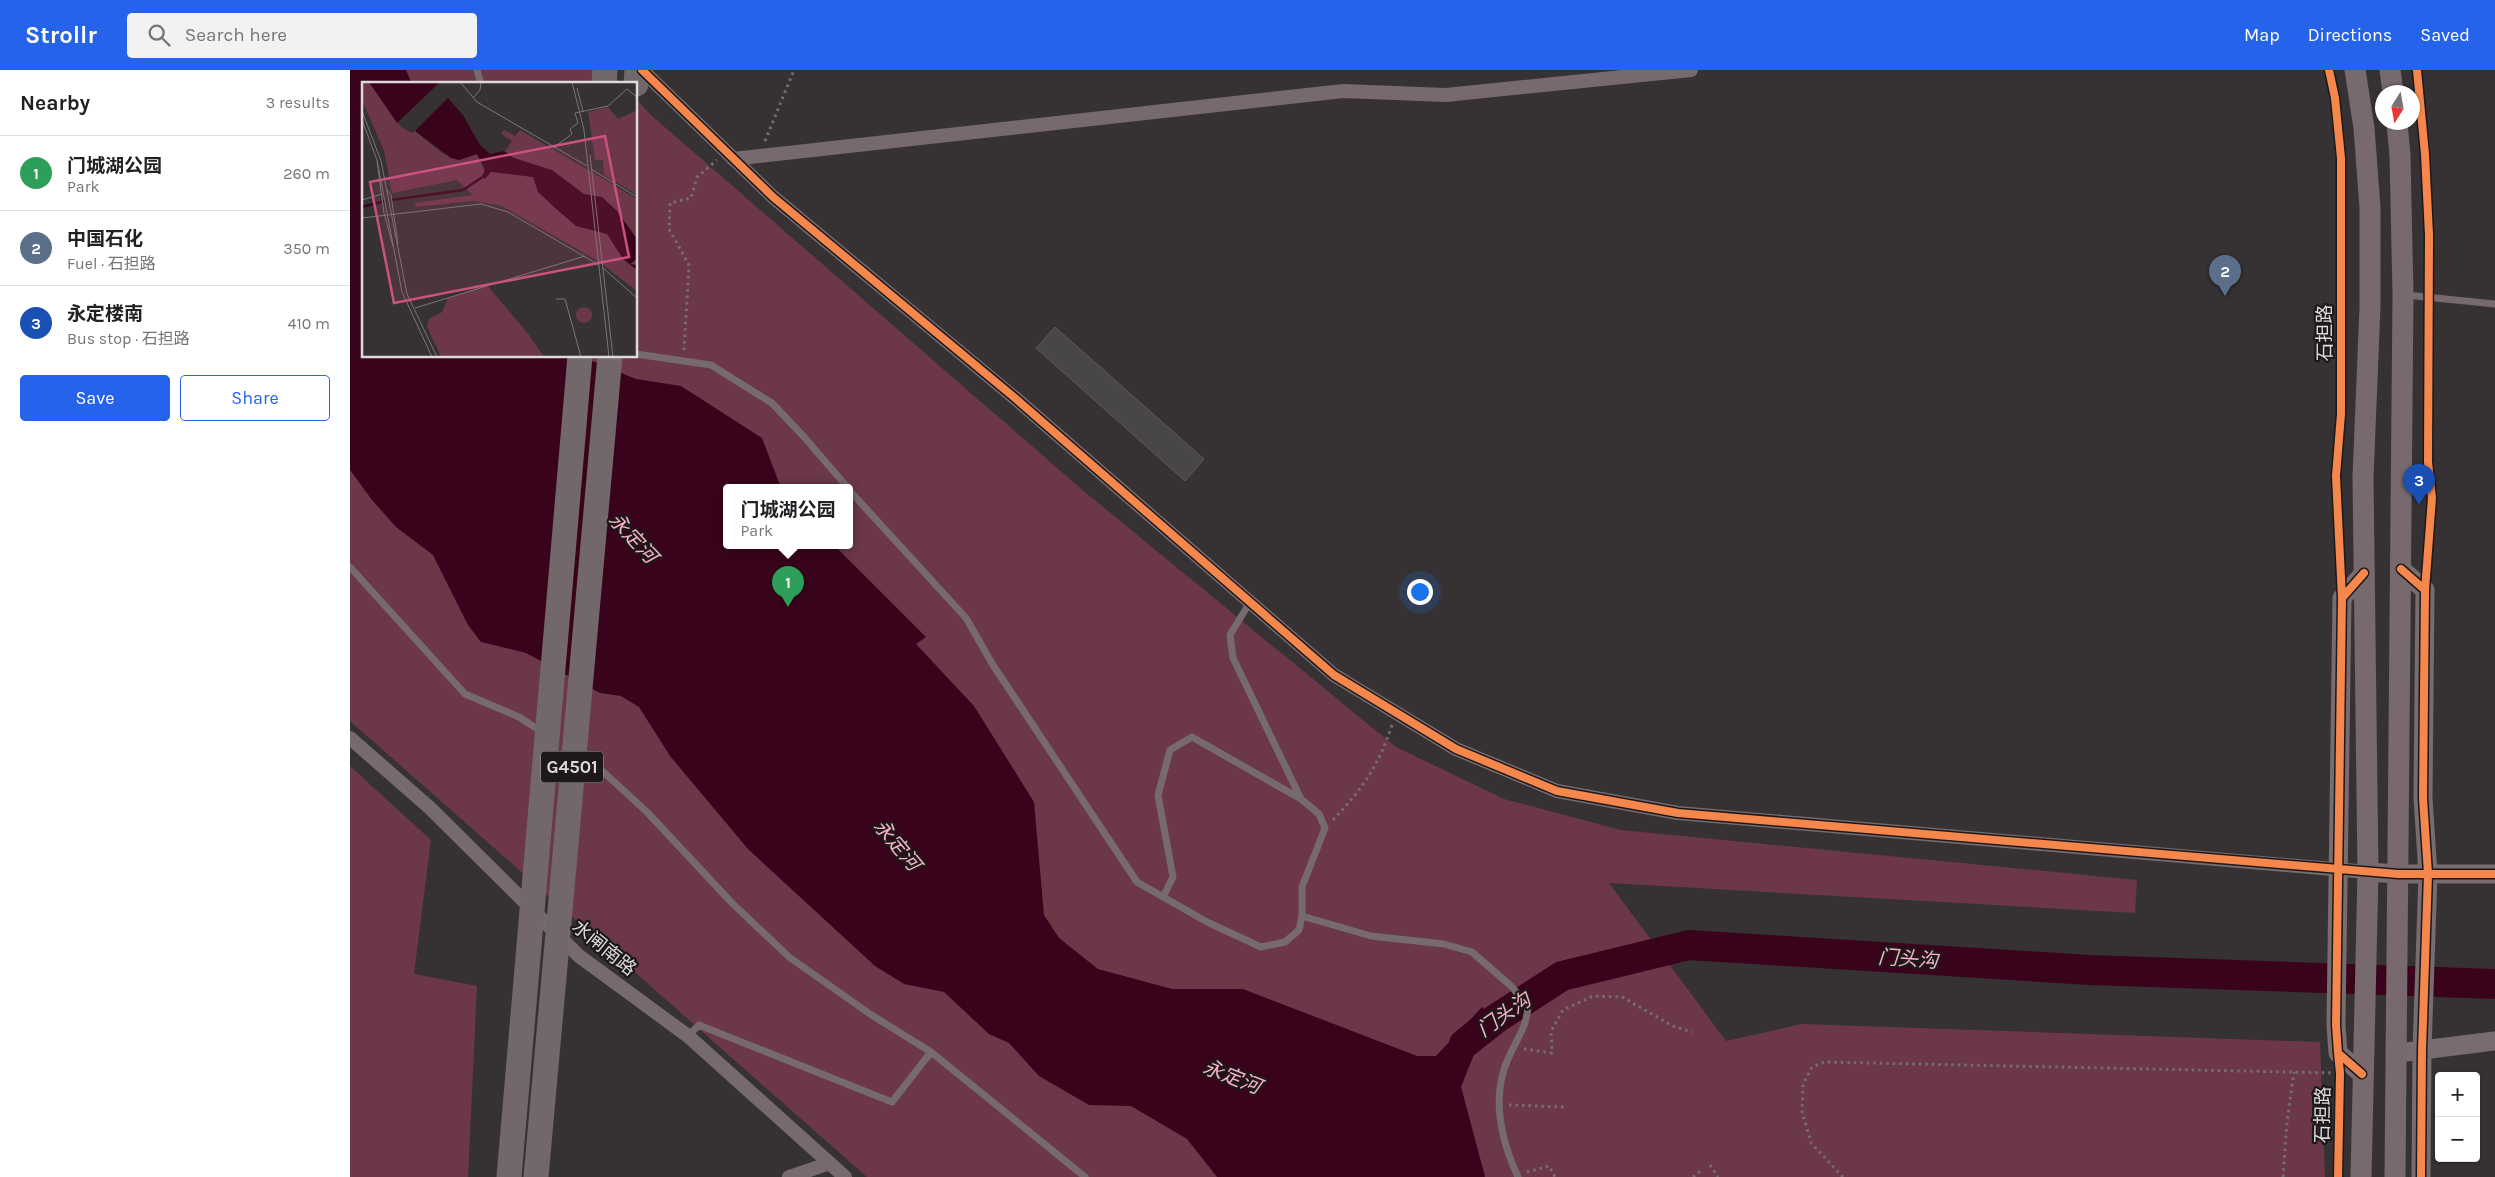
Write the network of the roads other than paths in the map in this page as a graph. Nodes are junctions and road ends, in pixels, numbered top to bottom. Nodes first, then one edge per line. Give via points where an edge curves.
1 (642, 70) edge
2 (1691, 70) edge
3 (2355, 70) edge
4 (2390, 70) edge
5 (2392, 85) edge
6 (2397, 130) edge
7 (729, 156) junction
8 (2403, 294) junction
9 (2495, 304) edge
10 (638, 354) edge
11 (580, 358) edge
12 (610, 358) edge
13 (844, 484) edge
14 (853, 494) edge
15 (350, 567) edge
16 (2401, 569) junction
17 (2364, 573) junction
18 (1250, 602) junction
19 (350, 738) edge
20 (558, 742) dead end
21 (566, 747) dead end
22 (1301, 799) junction
23 (2338, 868) junction
24 (2368, 872) junction
25 (2398, 874) junction
26 (2428, 874) junction
27 (2495, 874) edge
28 (1163, 897) junction
29 (1302, 916) junction
30 (688, 1036) junction
31 (2495, 1041) edge
32 (2422, 1050) junction
33 (931, 1052) junction
34 (2398, 1053) junction
35 (2362, 1074) junction
36 (830, 1163) junction
37 (1517, 1176) edge
38 (509, 1177) edge
39 (536, 1177) edge
40 (789, 1177) edge
41 (845, 1177) edge
42 (1085, 1177) edge
43 (2361, 1177) edge
44 (2395, 1177) edge
45 (2421, 1177) edge

1 - 7 street
2 - 7 street via 1446,95 1343,91 759,156
3 - 17 main road, 石担路 via 2364,128 2370,208 2370,307 2363,478
4 - 5 main road
6 - 8 main road
7 - 18 street via 773,197 1016,398
8 - 9 lane
8 - 16 main road
10 - 13 lane via 711,365 772,403
11 - 38 highway, G4501, bridge
12 - 39 highway, G4501, bridge
14 - 28 lane via 966,618 992,665 1137,882
15 - 20 lane via 465,694 519,717
16 - 25 main road
16 - 26 street via 2425,590 2423,798
17 - 23 street via 2342,598
17 - 24 main road, 石担路
18 - 22 lane via 1230,635 1233,658
18 - 23 street via 1334,675 1456,749 1557,791 1678,813
19 - 30 street, 水闸南路 via 430,808 578,956
21 - 33 lane via 598,767 647,812 732,903 789,958
22 - 28 lane via 1192,737 1170,750 1158,795 1173,877
22 - 29 lane via 1319,814 1325,828 1302,887
23 - 24 street
23 - 35 street via 2338,1053
24 - 25 street
24 - 35 main road, 石担路
25 - 26 street
25 - 34 main road
26 - 27 street
26 - 32 street
28 - 29 lane via 1261,947 1285,942 1299,930
29 - 37 lane via 1371,936 1444,944 1472,952 1511,986 1528,1006 1524,1030 1507,1060 1498,1104 1500,1123
30 - 33 lane via 699,1025 892,1102
30 - 36 street, 水闸南路
31 - 32 street
32 - 34 street
32 - 45 street
33 - 42 lane
34 - 44 main road
35 - 43 main road, 石担路
36 - 40 street
36 - 41 street, 水闸南路

